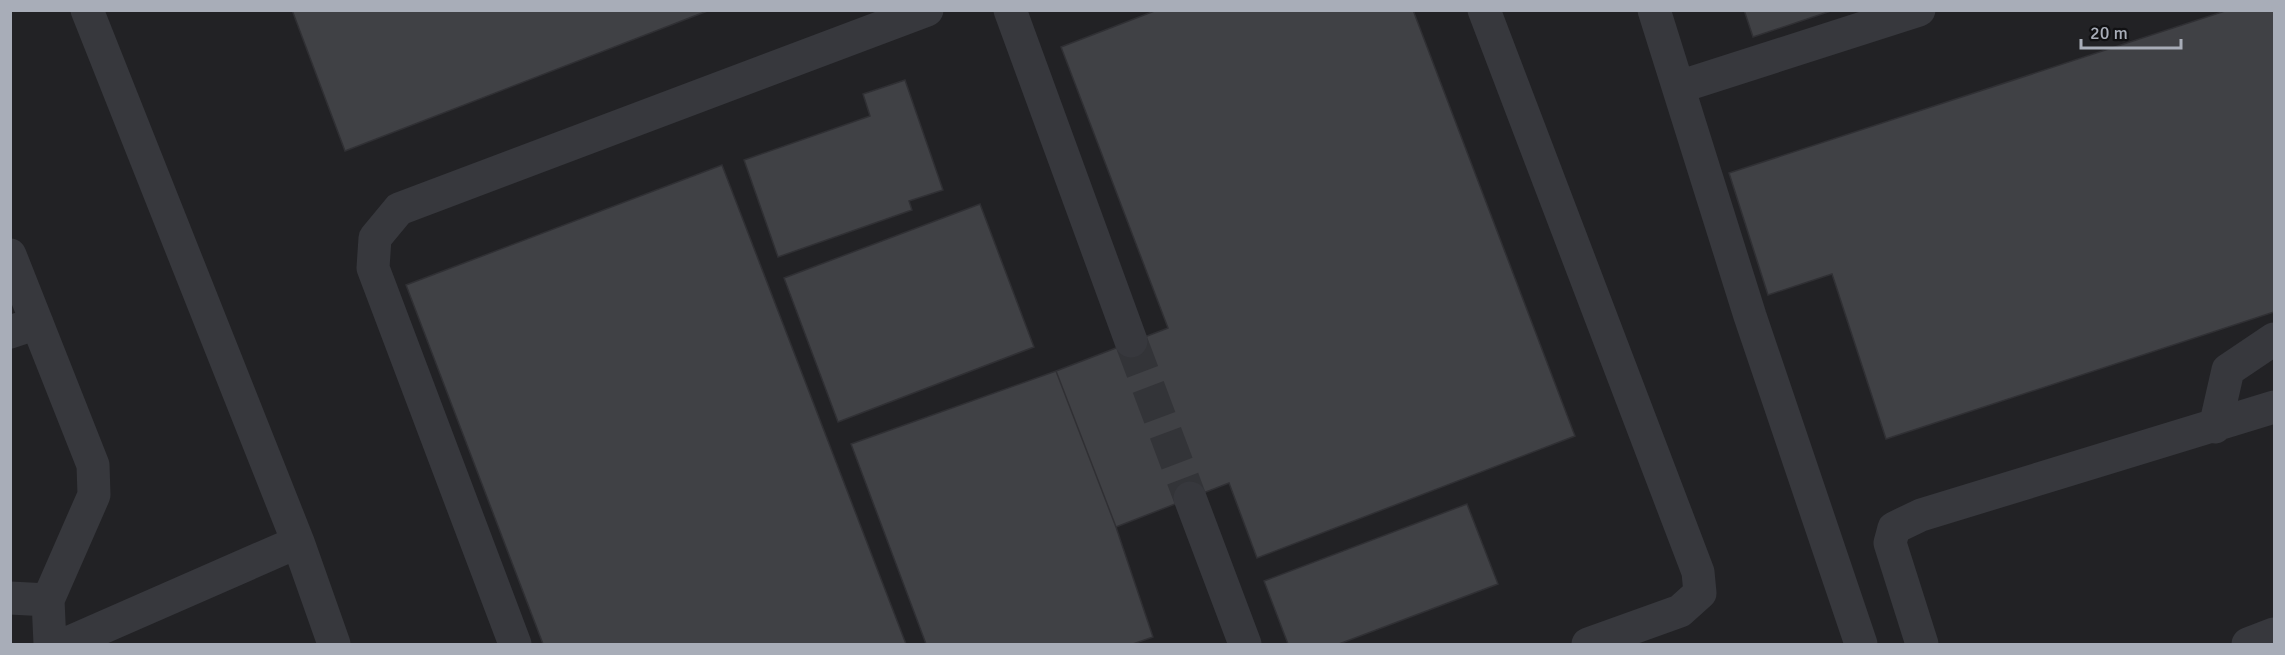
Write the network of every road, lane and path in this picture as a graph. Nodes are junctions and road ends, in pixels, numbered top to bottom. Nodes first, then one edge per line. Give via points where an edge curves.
1 (87, 10) edge
2 (927, 10) edge
3 (1010, 10) edge
4 (1484, 10) edge
5 (1654, 10) edge
6 (1919, 10) edge
7 (1679, 87) junction
8 (10, 255) edge
9 (24, 328) edge
10 (2274, 339) edge
11 (1131, 341) tunnel mouth
12 (2274, 407) edge
13 (2215, 427) junction
14 (1190, 498) tunnel mouth
15 (298, 542) junction
16 (10, 598) edge
17 (48, 600) junction
18 (2274, 634) edge
19 (50, 645) edge
20 (65, 645) edge
21 (334, 645) edge
22 (514, 645) edge
23 (1245, 645) edge
24 (1588, 645) edge
25 (1861, 645) edge
26 (1922, 645) edge
27 (2248, 645) edge

1 - 15 street
2 - 22 street via 399,209 375,238 373,268
3 - 11 street
4 - 24 street via 1698,573 1700,594 1680,611
5 - 7 street
6 - 7 street
7 - 25 street via 1750,316
8 - 9 street
9 - 17 street via 93,465 94,495
10 - 13 street via 2228,370
12 - 13 street
13 - 26 street via 1921,515 1894,528 1890,543
14 - 23 street
15 - 20 street
15 - 21 street
16 - 17 street
17 - 19 street
18 - 27 street

